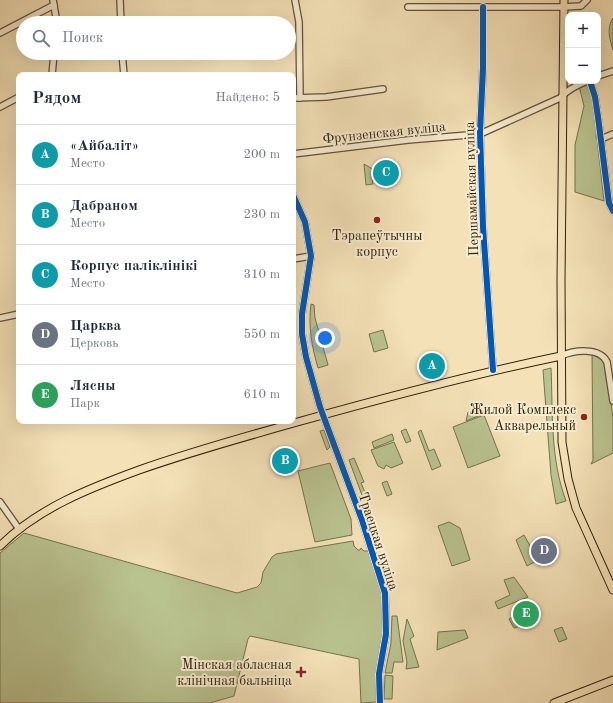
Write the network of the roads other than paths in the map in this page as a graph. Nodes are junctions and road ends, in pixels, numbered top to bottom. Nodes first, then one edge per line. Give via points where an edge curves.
1 (120, 0) edge
2 (295, 0) edge
3 (587, 0) edge
4 (53, 2) edge
5 (564, 4) edge
6 (408, 7) dead end
7 (483, 7) junction
8 (29, 16) edge
9 (56, 16) edge
10 (121, 16) edge
11 (16, 24) edge
12 (0, 33) edge
13 (53, 60) edge
14 (123, 60) edge
15 (613, 71) edge
16 (52, 72) edge
17 (124, 72) edge
18 (601, 75) edge
19 (580, 84) edge
20 (591, 84) edge
21 (382, 89) dead end
22 (563, 94) junction
23 (16, 98) edge
24 (296, 98) edge
25 (300, 98) junction
26 (1, 105) edge
27 (480, 134) junction
28 (613, 134) edge
29 (601, 140) junction
30 (296, 154) edge
31 (296, 202) edge
32 (613, 211) edge
33 (311, 256) junction
34 (296, 258) edge
35 (16, 315) edge
36 (0, 318) edge
37 (561, 356) junction
38 (493, 370) junction
39 (613, 401) edge
40 (324, 415) junction
41 (296, 423) edge
42 (292, 424) edge
43 (0, 502) edge
44 (19, 529) junction
45 (0, 546) edge
46 (613, 590) edge
47 (613, 680) edge
48 (380, 703) edge
49 (554, 703) edge

1 - 10 street
2 - 25 street via 299,22
3 - 5 street via 581,6
4 - 8 street
4 - 9 street
5 - 7 street
5 - 22 main road
6 - 7 street
7 - 27 street, Першамайская вуліца
11 - 12 street
13 - 16 street
14 - 17 street
15 - 18 street
19 - 22 street, Фрунзенская вуліца
20 - 29 street
21 - 25 street
22 - 27 street, Фрунзенская вуліца via 560,98
22 - 37 main road
23 - 26 street
24 - 25 street
27 - 30 street, Фрунзенская вуліца
27 - 38 street, Першамайская вуліца via 483,227
28 - 29 street
29 - 32 street via 609,203
31 - 33 street, Траецкая вуліца via 305,222
33 - 34 street
33 - 40 street, Траецкая вуліца via 302,314 302,334 306,357
35 - 36 street
37 - 38 main road
37 - 39 street via 569,352 582,351 595,352 604,357 608,362
37 - 46 main road via 561,432 568,479 576,508
38 - 40 main road
40 - 41 main road
40 - 48 street, Траецкая вуліца via 385,593 386,634 379,674
42 - 44 main road via 179,456 113,479 46,510
43 - 44 street
44 - 45 main road
47 - 49 main road

